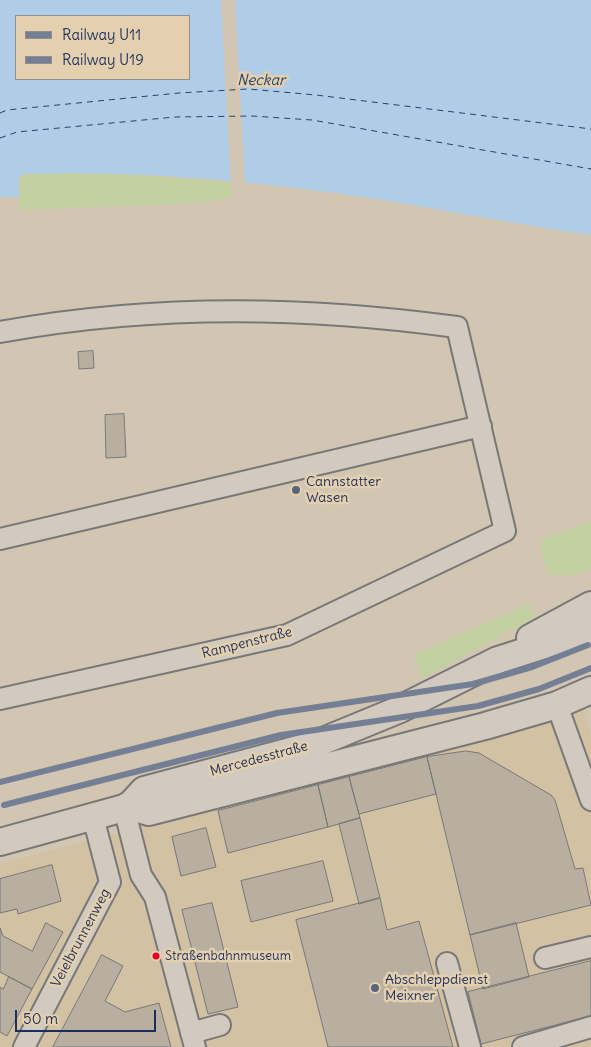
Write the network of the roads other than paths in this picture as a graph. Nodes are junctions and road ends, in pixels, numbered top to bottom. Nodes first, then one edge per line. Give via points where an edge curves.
1 (0, 332) edge
2 (481, 426) junction
3 (0, 539) edge
4 (591, 605) edge
5 (591, 630) edge
6 (498, 660) junction
7 (591, 690) edge
8 (591, 695) edge
9 (0, 698) edge
10 (558, 705) junction
11 (591, 800) edge
12 (124, 808) junction
13 (93, 817) junction
14 (0, 842) edge
15 (141, 874) junction
16 (110, 882) junction
17 (591, 948) edge
18 (545, 958) dead end
19 (447, 963) dead end
20 (220, 1026) dead end
21 (591, 1027) edge
22 (193, 1040) edge
23 (24, 1047) edge
24 (470, 1047) edge
25 (523, 1047) edge

1 - 2 street via 104,317 248,309 377,316 457,327
2 - 3 street
2 - 9 street, Rampenstraße via 505,531 287,635
4 - 6 main road via 520,644
5 - 6 main road, Mercedesstraße
6 - 12 main road, Mercedesstraße via 356,728 291,752 144,790
7 - 10 main road, Mercedesstraße
8 - 10 main road
10 - 11 street
10 - 12 main road, Mercedesstraße via 149,812
12 - 13 main road, Mercedesstraße
12 - 15 street
13 - 14 main road, Mercedesstraße
13 - 16 street
15 - 16 street
15 - 22 street via 155,897
16 - 23 street, Veielbrunnenweg
17 - 18 street
19 - 24 street
20 - 22 street
21 - 25 street

